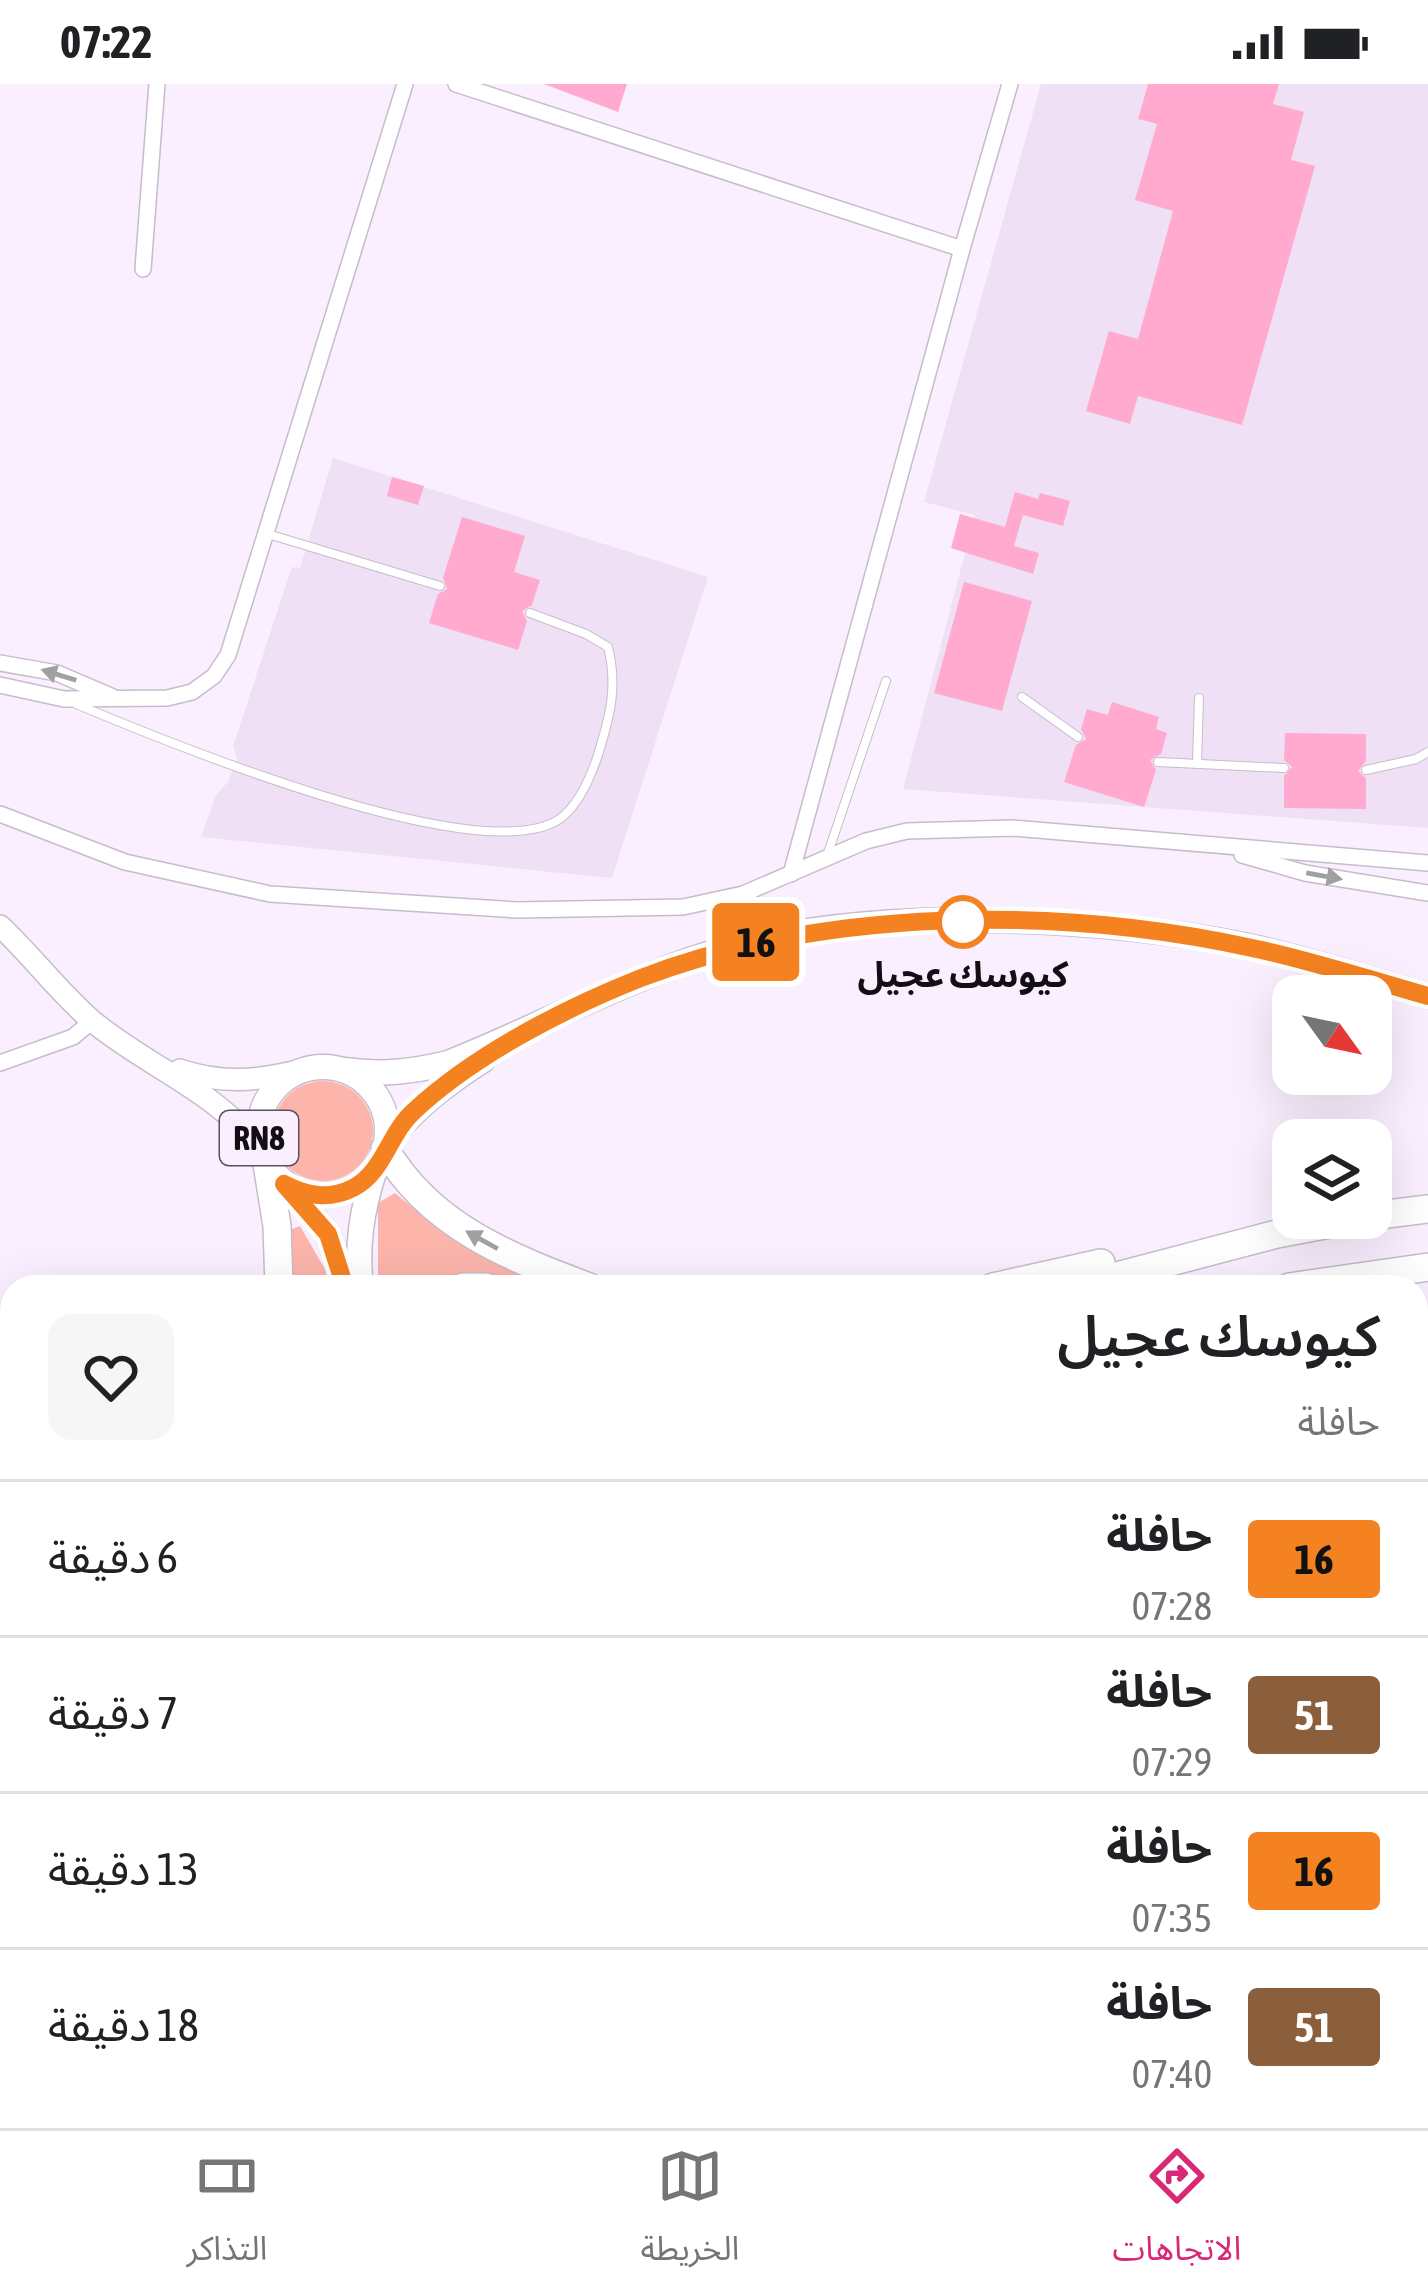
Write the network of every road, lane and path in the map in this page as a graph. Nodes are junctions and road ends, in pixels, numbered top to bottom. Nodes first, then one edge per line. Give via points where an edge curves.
1 (157, 84) edge
2 (405, 84) edge
3 (456, 84) edge
4 (1010, 84) edge
5 (962, 248) junction
6 (143, 269) dead end
7 (268, 534) junction
8 (440, 586) dead end
9 (530, 614) dead end
10 (0, 663) edge
11 (886, 681) dead end
12 (0, 685) edge
13 (1022, 697) dead end
14 (64, 698) junction
15 (116, 698) junction
16 (1199, 698) dead end
17 (1078, 737) dead end
18 (1428, 752) edge
19 (1158, 762) dead end
20 (1197, 764) junction
21 (1284, 768) dead end
22 (1366, 770) dead end
23 (0, 814) edge
24 (1223, 848) junction
25 (827, 857) junction
26 (1428, 862) edge
27 (791, 874) junction
28 (1428, 893) edge
29 (0, 926) edge
30 (1428, 996) edge
31 (92, 1021) junction
32 (536, 1028) junction
33 (151, 1059) junction
34 (0, 1063) edge
35 (344, 1070) junction
36 (298, 1072) junction
37 (382, 1154) junction
38 (271, 1166) junction
39 (1428, 1209) edge
40 (1392, 1213) edge
41 (1272, 1235) edge
42 (1272, 1235) edge
43 (1428, 1267) edge
44 (279, 1275) edge
45 (341, 1275) edge
46 (360, 1275) edge
47 (558, 1275) edge
48 (1048, 1275) edge
49 (1121, 1275) edge
50 (1372, 1275) edge

1 - 6 street
2 - 7 street
3 - 5 street
4 - 5 street
5 - 27 street
7 - 8 lane
7 - 15 street via 238,634 214,676 179,695
9 - 14 lane via 608,647 615,675 592,773 560,818 534,828 503,833 335,799
15 -> 10 street via 57,673
11 - 25 lane
12 - 14 street
13 - 17 lane
14 - 15 street
16 - 20 lane
18 - 22 lane
19 - 20 lane
20 - 21 lane
23 - 27 street via 198,881 386,904 683,908
24 - 25 street via 952,827 886,836
24 - 26 street
24 -> 28 street via 1305,873
25 - 27 street
29 - 31 main road
30 - 32 main road, RN8 via 1165,932 976,921 737,946 622,986
31 - 33 main road
31 - 34 street via 73,1037
32 - 35 main road, RN8 via 412,1072
32 - 37 main road, RN8 via 444,1085
33 - 36 main road via 229,1081
33 - 38 main road via 240,1122
35 - 36 main road, RN8
35 - 37 main road via 383,1106
36 - 38 main road, RN8 via 261,1112
37 - 38 main road, RN8 via 359,1185 322,1196 302,1193
37 - 46 main road via 362,1211
47 -> 37 highway via 436,1213
38 - 44 highway, RN8
38 - 45 main road, RN8 via 328,1234
39 - 40 highway
41 - 48 highway
42 - 49 highway
43 - 50 highway

